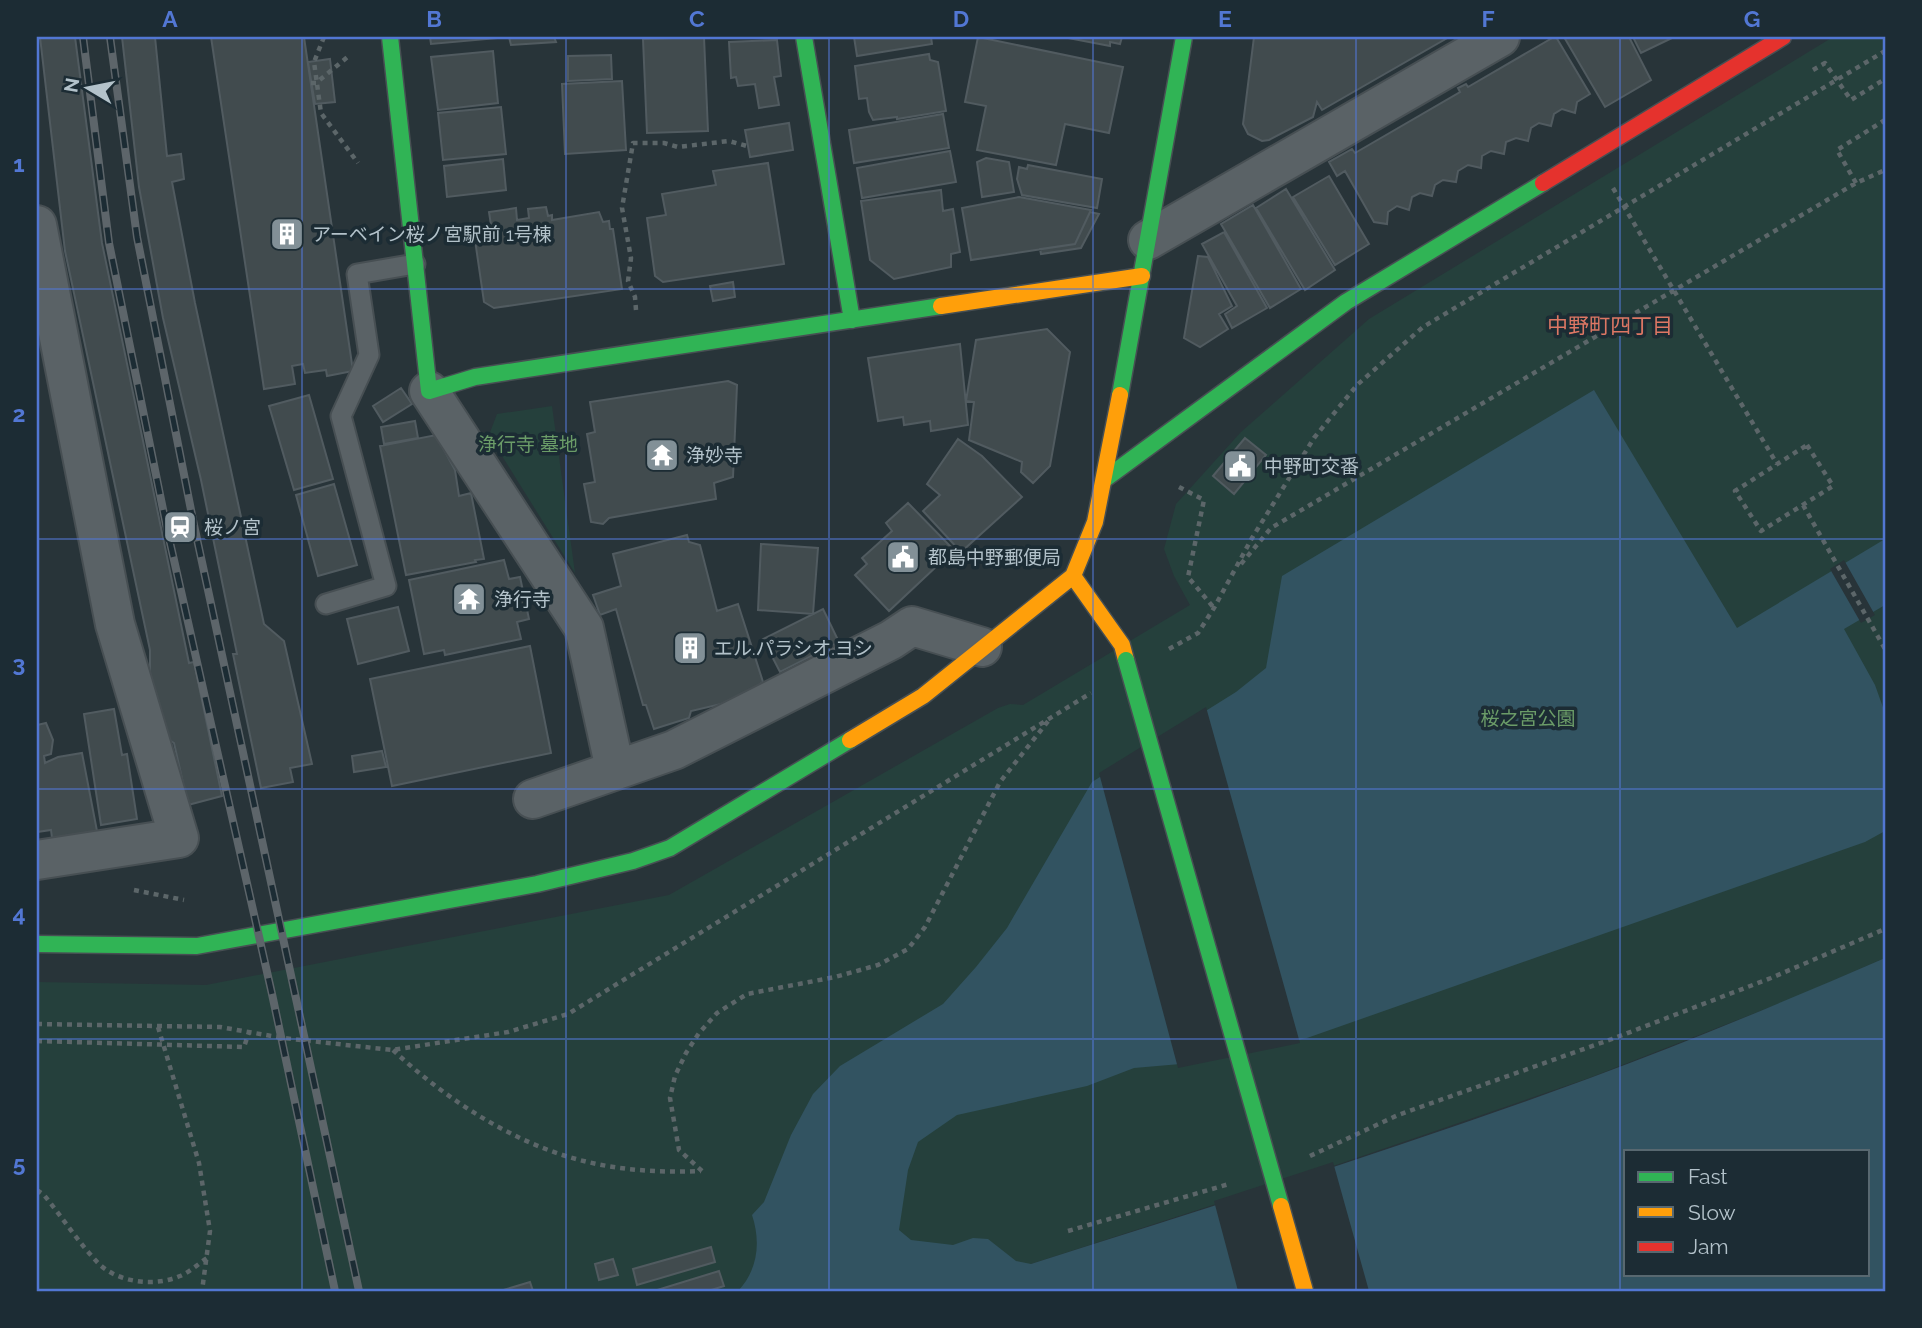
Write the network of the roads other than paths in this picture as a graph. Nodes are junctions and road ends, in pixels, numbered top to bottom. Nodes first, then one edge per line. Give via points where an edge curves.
1 (390, 37) edge
2 (804, 37) edge
3 (1184, 37) edge
4 (1500, 37) edge
5 (1783, 37) edge
6 (37, 225) edge
7 (1145, 258) junction
8 (415, 264) junction
9 (852, 320) junction
10 (429, 391) junction
11 (1105, 479) junction
12 (1073, 576) junction
13 (326, 604) dead end
14 (982, 647) junction
15 (615, 769) junction
16 (533, 799) dead end
17 (37, 860) edge
18 (37, 944) edge
19 (1305, 1291) edge

1 - 8 street
2 - 9 street
3 - 7 street
4 - 7 street
5 - 11 street via 1346,302
6 - 17 street via 135,714 179,838
7 - 9 street
7 - 11 street
8 - 10 street
8 - 13 lane via 357,274 369,355 341,416 386,586
9 - 10 street via 475,377
10 - 15 street via 584,628
11 - 12 street via 1095,522
12 - 14 street
12 - 19 street, bridge via 1122,645
14 - 15 street via 912,626 674,750
14 - 18 street via 923,696 670,848 633,861 537,884 197,946
15 - 16 street

